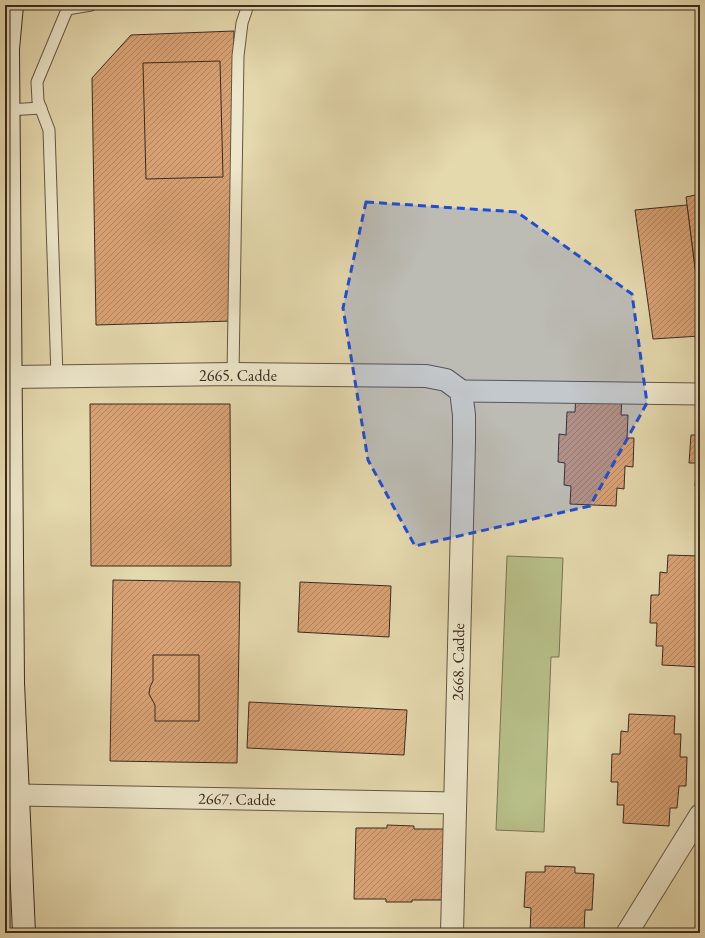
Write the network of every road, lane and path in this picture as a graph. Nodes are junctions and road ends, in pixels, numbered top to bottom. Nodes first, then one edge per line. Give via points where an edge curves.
1 (12, 5) edge
2 (91, 5) edge
3 (248, 5) edge
4 (68, 7) edge
5 (41, 108) junction
6 (8, 110) junction
7 (233, 374) junction
8 (11, 377) junction
9 (57, 377) junction
10 (461, 391) junction
11 (700, 394) edge
12 (18, 795) junction
13 (455, 803) junction
14 (700, 815) edge
15 (24, 933) edge
16 (452, 933) edge
17 (627, 933) edge

1 - 6 street via 8,49
2 - 4 lane
3 - 7 lane via 242,23 238,56
4 - 5 lane via 37,82
5 - 6 lane
5 - 9 lane via 49,130
6 - 8 street
7 - 9 street, 2665. Cadde
7 - 10 street, 2665. Cadde via 426,376 446,380
8 - 9 street, 2665. Cadde
8 - 12 street via 13,683
10 - 11 street
10 - 13 street, 2668. Cadde via 464,428
12 - 13 street, 2667. Cadde
12 - 15 street
13 - 16 street, 2668. Cadde
14 - 17 street

